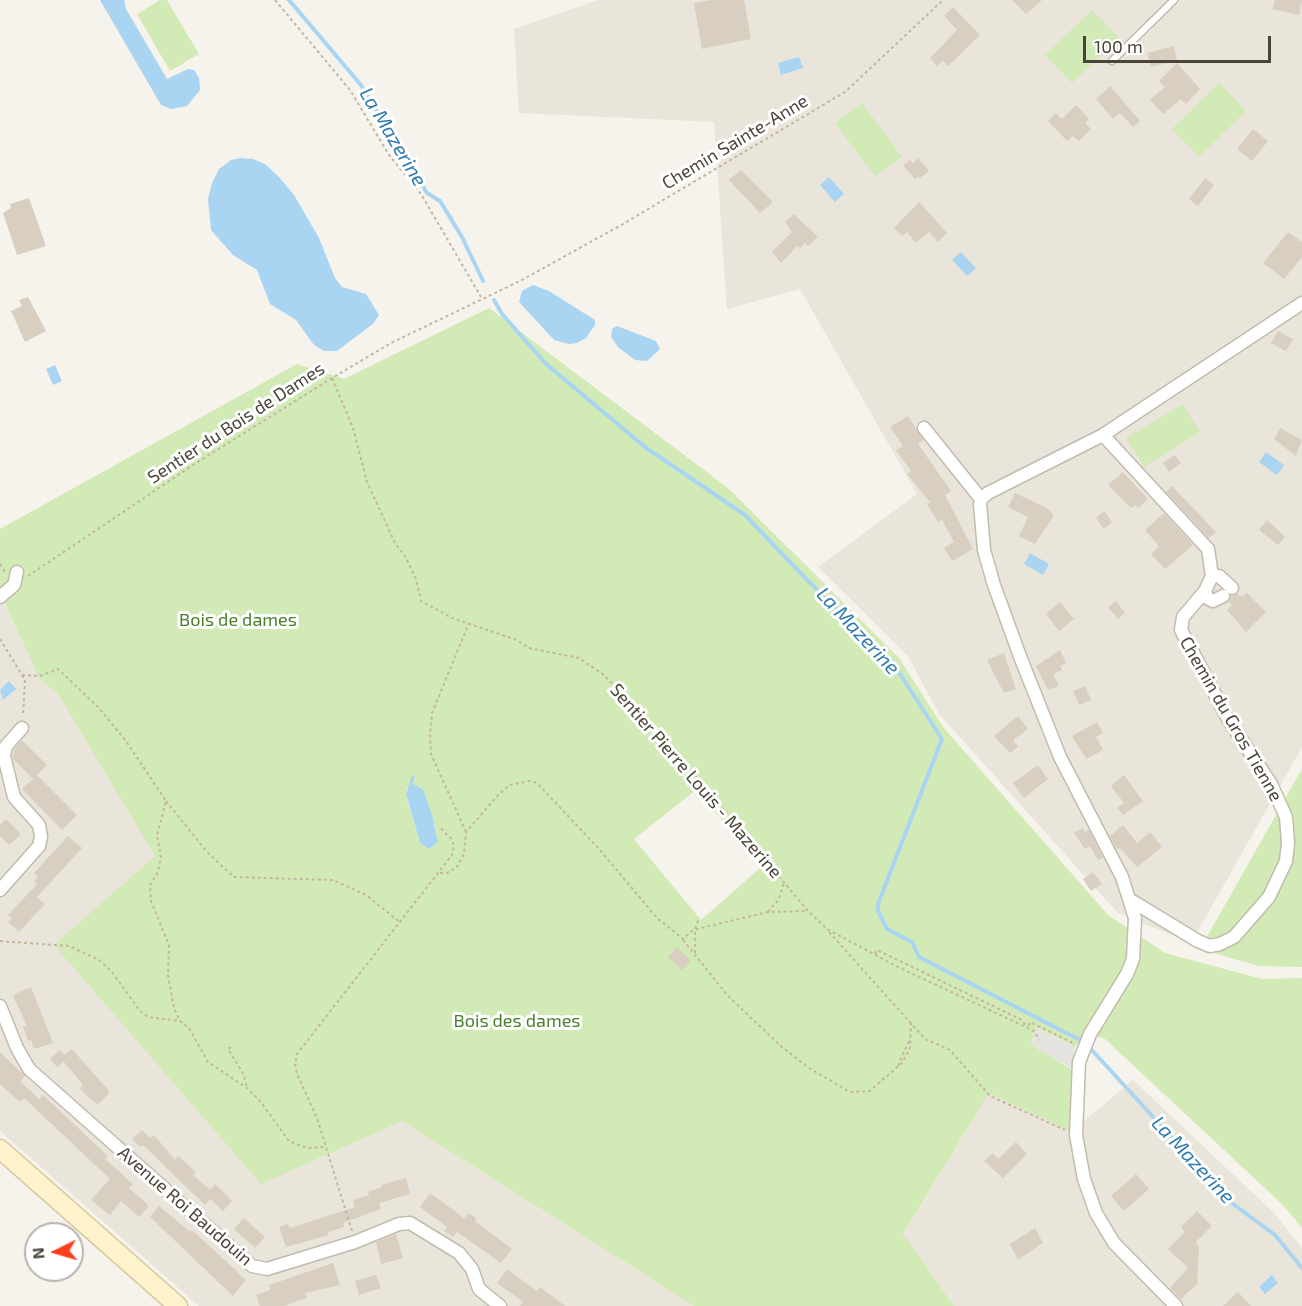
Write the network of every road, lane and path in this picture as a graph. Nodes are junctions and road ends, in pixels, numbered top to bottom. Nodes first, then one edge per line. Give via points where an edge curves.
1 (275, 0) edge
2 (943, 0) edge
3 (1174, 0) edge
4 (1112, 61) dead end
5 (482, 298) junction
6 (1302, 303) edge
7 (332, 378) junction
8 (924, 428) dead end
9 (1102, 435) junction
10 (981, 499) junction
11 (16, 572) dead end
12 (1212, 576) junction
13 (14, 585) junction
14 (1205, 591) junction
15 (0, 597) edge
16 (469, 623) junction
17 (0, 639) edge
18 (22, 675) junction
19 (22, 728) joint
20 (166, 801) junction
21 (439, 827) dead end
22 (466, 832) junction
23 (770, 865) junction
24 (760, 866) dead end
25 (440, 873) junction
26 (784, 882) junction
27 (0, 890) edge
28 (1132, 901) junction
29 (808, 911) junction
30 (768, 912) junction
31 (699, 918) dead end
32 (401, 923) junction
33 (695, 929) junction
34 (827, 930) junction
35 (683, 939) junction
36 (0, 940) edge
37 (875, 954) junction
38 (695, 955) junction
39 (0, 1006) edge
40 (180, 1021) junction
41 (911, 1023) junction
42 (1028, 1026) junction
43 (1039, 1040) dead end
44 (231, 1047) dead end
45 (1083, 1049) junction
46 (247, 1088) junction
47 (1076, 1135) junction
48 (325, 1147) junction
49 (0, 1149) edge
50 (355, 1242) junction
51 (178, 1306) edge
52 (500, 1306) edge
53 (1176, 1306) edge

1 - 5 path via 350,90 379,140 421,194
2 - 5 path, Chemin Sainte-Anne via 844,92 696,182 522,280
3 - 4 lane
5 - 7 path, Sentier du Bois de Dames via 390,343
6 - 9 street
7 - 13 path, Sentier du Bois de Dames
7 - 16 path, Sentier Pierre Louis - Mazerine via 353,428 367,482 416,579 421,601
8 - 10 street
9 - 10 street
9 - 12 street via 1208,549
10 - 28 street via 984,550 1017,649 1060,757 1111,852
11 - 13 street
12 - 14 street, Chemin du Gros Tienne
12 - 14 street via 1219,576 1228,592 1213,601
13 - 15 street
14 - 28 street, Chemin du Gros Tienne via 1183,617 1181,630 1228,719 1271,784 1286,817 1286,861 1269,897 1234,937 1220,944 1210,946 1198,941
16 - 22 path via 436,704 430,735 431,754
16 - 23 path, Sentier Pierre Louis - Mazerine via 529,648 579,658 604,675 666,741
17 - 18 path
18 - 19 path
18 - 20 path via 40,676 58,669 98,707
19 - 27 street via 6,746 4,756 14,797 39,825 41,837 39,846
20 - 32 path via 207,852 234,877 333,880 366,895
20 - 40 path via 157,835 161,857 150,885 151,901 168,945 168,975
21 - 25 path via 454,846
22 - 25 path via 464,854 457,867
22 - 35 path via 510,785 537,783 657,918
23 - 24 path
23 - 26 path, Sentier Pierre Louis - Mazerine
25 - 32 path
26 - 29 path, Sentier Pierre Louis - Mazerine
26 - 30 path via 779,899
28 - 45 street via 1135,937 1127,974
29 - 30 path
29 - 34 path, Sentier Pierre Louis - Mazerine
30 - 33 path
31 - 33 path
32 - 48 path via 297,1054 297,1074
33 - 35 path
33 - 38 path
34 - 37 path, Sentier Pierre Louis - Mazerine
34 - 41 path
35 - 38 path
36 - 40 path via 69,946 84,952 112,972 148,1017
37 - 42 path, Sentier Pierre Louis - Mazerine
37 - 42 path via 877,950 1020,1018
38 - 41 path via 728,996 782,1047 831,1082 858,1094 870,1091 908,1055
39 - 50 street, Avenue Roi Baudouin via 29,1068 252,1266 267,1269
40 - 46 path via 189,1028 207,1061
41 - 47 path via 925,1039 950,1050 994,1099
42 - 43 path, Sentier Pierre Louis - Mazerine
42 - 45 path via 1030,1022
44 - 46 path via 228,1049
45 - 47 street via 1077,1061
46 - 48 path via 289,1141 307,1148
47 - 53 street via 1086,1187 1105,1230
48 - 50 path
49 - 51 main road
50 - 52 street, Avenue Roi Baudouin via 410,1223 459,1253 472,1269 479,1289

